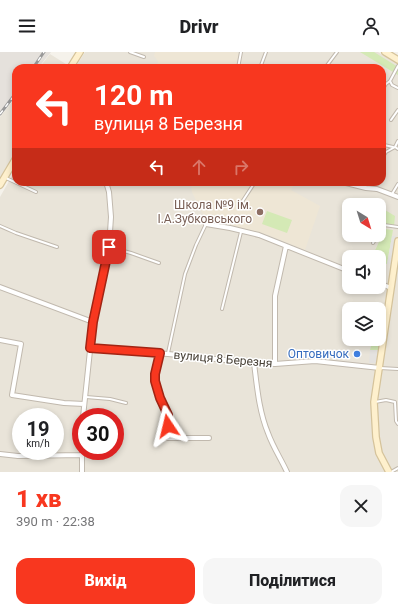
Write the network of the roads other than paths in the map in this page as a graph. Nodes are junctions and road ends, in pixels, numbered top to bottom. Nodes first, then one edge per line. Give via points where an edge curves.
1 (80, 52) edge
2 (130, 52) edge
3 (241, 52) edge
4 (266, 52) edge
5 (337, 52) edge
6 (385, 52) edge
7 (144, 57) dead end
8 (398, 60) edge
9 (72, 64) edge
10 (239, 64) edge
11 (262, 64) edge
12 (328, 64) edge
13 (398, 66) edge
14 (390, 81) junction
15 (386, 84) edge
16 (398, 88) edge
17 (398, 110) edge
18 (391, 120) dead end
19 (398, 141) edge
20 (386, 145) edge
21 (395, 147) junction
22 (398, 149) edge
23 (386, 152) edge
24 (12, 165) edge
25 (5, 177) junction
26 (12, 180) edge
27 (398, 184) edge
28 (0, 186) edge
29 (24, 186) edge
30 (107, 186) edge
31 (252, 186) edge
32 (358, 186) edge
33 (36, 192) dead end
34 (391, 195) junction
35 (398, 197) edge
36 (240, 205) dead end
37 (206, 224) joint
38 (386, 225) edge
39 (0, 226) edge
40 (398, 227) edge
41 (241, 230) junction
42 (398, 241) edge
43 (286, 246) junction
44 (57, 247) dead end
45 (109, 247) junction
46 (159, 263) dead end
47 (342, 268) edge
48 (395, 270) edge
49 (386, 286) edge
50 (0, 287) edge
51 (391, 288) junction
52 (222, 309) dead end
53 (93, 322) junction
54 (0, 340) edge
55 (90, 348) junction
56 (160, 353) junction
57 (168, 354) junction
58 (254, 363) junction
59 (275, 364) junction
60 (380, 368) junction
61 (398, 368) edge
62 (85, 396) junction
63 (374, 402) junction
64 (126, 403) dead end
65 (84, 404) junction
66 (84, 408) edge
67 (398, 424) edge
68 (209, 438) dead end
69 (72, 453) edge
70 (0, 454) edge
71 (82, 460) edge
72 (398, 468) edge
73 (82, 472) edge
74 (287, 472) edge
75 (390, 472) edge

1 - 9 street
2 - 7 lane
3 - 10 lane
4 - 11 lane
5 - 12 lane
6 - 8 street
13 - 14 lane
14 - 15 lane
14 - 16 lane
17 - 18 lane
19 - 21 lane
20 - 21 lane
21 - 22 lane
21 - 23 lane
24 - 25 street
25 - 26 lane
25 - 28 street
27 - 34 lane
29 - 33 lane
30 - 45 street via 111,217
31 - 36 lane
32 - 34 street via 377,189
34 - 35 street
37 - 41 street
37 - 57 lane via 185,274
38 - 40 lane
39 - 44 lane
41 - 43 street
41 - 52 lane
42 - 48 street
43 - 47 street
43 - 59 street via 275,296
45 - 46 lane
45 - 53 street
48 - 51 street
49 - 51 street
50 - 53 street
51 - 60 street
53 - 55 street
54 - 65 street via 21,344 12,394
55 - 56 street, вулиця 8 Березня
55 - 62 street
56 - 57 street, вулиця 8 Березня
56 - 68 street via 155,381 168,415 168,438
57 - 58 street, вулиця 8 Березня
58 - 59 street, вулиця 8 Березня
58 - 74 street via 263,419
59 - 60 street, вулиця 8 Березня via 315,361
60 - 61 lane
60 - 63 street
62 - 64 lane
62 - 65 street
63 - 67 lane via 395,402
63 - 75 street via 376,437 380,453
65 - 66 street
69 - 70 street via 18,456
71 - 73 street
72 - 75 lane

